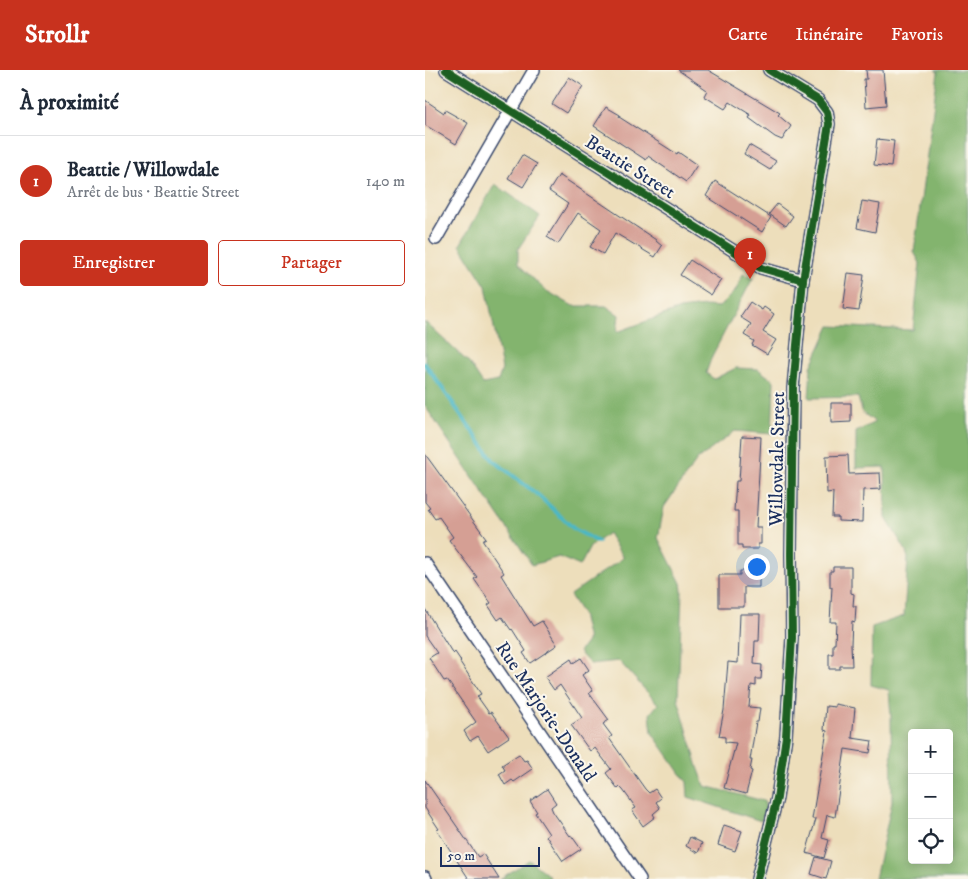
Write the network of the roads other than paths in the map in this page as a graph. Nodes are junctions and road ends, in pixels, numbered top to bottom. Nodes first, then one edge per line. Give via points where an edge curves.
1 (446, 70) edge
2 (534, 70) edge
3 (769, 70) edge
4 (510, 109) junction
5 (436, 239) dead end
6 (803, 280) junction
7 (425, 564) edge
8 (640, 879) edge
9 (757, 879) edge

1 - 4 street, Beattie Street
2 - 4 street
3 - 6 street, Willowdale Street via 817,100 827,112 829,124
4 - 5 street
4 - 6 street, Beattie Street via 761,268
6 - 9 street, Willowdale Street via 793,388 793,638 787,736 777,798
7 - 8 street, Rue Marjorie-Donald

